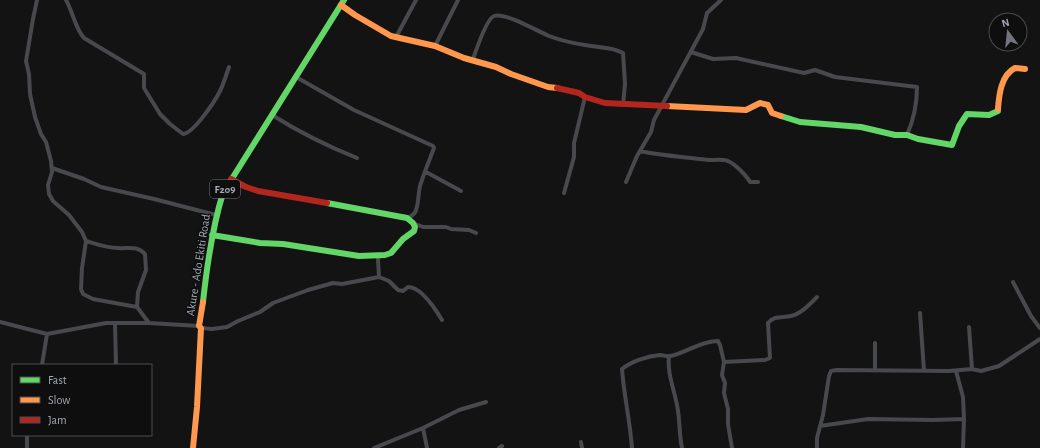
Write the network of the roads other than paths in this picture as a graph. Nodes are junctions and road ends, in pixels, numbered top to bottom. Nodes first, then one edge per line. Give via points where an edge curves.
1 (38, 0) edge
2 (66, 0) edge
3 (416, 0) edge
4 (458, 0) edge
5 (721, 0) edge
6 (342, 2) edge
7 (396, 37) junction
8 (435, 46) junction
9 (691, 52) junction
10 (473, 59) junction
11 (229, 67) dead end
12 (1025, 69) dead end
13 (296, 77) junction
14 (585, 97) junction
15 (623, 105) junction
16 (661, 107) junction
17 (272, 115) junction
18 (907, 136) junction
19 (640, 151) junction
20 (357, 158) dead end
21 (52, 168) junction
22 (426, 172) junction
23 (231, 179) junction
24 (626, 182) dead end
25 (758, 182) dead end
26 (461, 191) dead end
27 (564, 193) dead end
28 (216, 214) junction
29 (407, 218) junction
30 (413, 223) junction
31 (423, 227) junction
32 (414, 231) junction
33 (476, 233) dead end
34 (212, 235) junction
35 (86, 241) junction
36 (380, 255) junction
37 (379, 277) junction
38 (1013, 282) dead end
39 (817, 298) dead end
40 (137, 307) junction
41 (920, 313) dead end
42 (442, 320) dead end
43 (0, 322) edge
44 (115, 323) junction
45 (149, 323) junction
46 (200, 327) junction
47 (969, 327) dead end
48 (1040, 328) edge
49 (47, 334) junction
50 (1040, 339) edge
51 (875, 343) dead end
52 (669, 356) junction
53 (724, 362) junction
54 (42, 364) edge
55 (116, 364) edge
56 (875, 369) junction
57 (972, 369) junction
58 (924, 371) junction
59 (956, 371) junction
60 (486, 402) dead end
61 (964, 419) junction
62 (820, 426) junction
63 (423, 428) junction
64 (27, 436) edge
65 (581, 442) dead end
66 (27, 448) edge
67 (193, 448) edge
68 (374, 448) edge
69 (427, 448) edge
70 (582, 448) edge
71 (632, 448) edge
72 (682, 448) edge
73 (732, 448) edge
74 (817, 448) edge
75 (963, 448) edge

1 - 21 street via 26,61 32,108 47,146
2 - 11 street via 84,38 144,74 144,88 160,114 183,134 189,132 204,116 220,92
3 - 7 street
4 - 8 street
5 - 9 street via 707,13 703,29
6 - 7 street via 355,15
6 - 13 street, Akure - Ado Ekiti Road / F209
7 - 8 street
8 - 10 street via 455,55
9 - 16 street
9 - 18 street via 713,59 736,58 804,73 815,70 835,76 917,87 914,121
10 - 14 street via 548,87 562,88
10 - 15 street via 487,24 491,18 500,15 566,41 615,48 624,53
12 - 18 street via 1015,68 1006,74 998,99 998,111 989,115 967,114 952,145
13 - 17 street, Akure - Ado Ekiti Road / F209
13 - 22 street via 354,110 433,146
14 - 15 street
14 - 27 street
15 - 16 street
16 - 18 street via 746,110 760,103 768,105 772,113 800,122 861,127
16 - 19 street
17 - 20 street via 321,143
17 - 23 street, Akure - Ado Ekiti Road / F209
19 - 24 street
19 - 25 street via 680,158 728,161 745,174 750,182
21 - 28 street via 101,188
21 - 35 street via 48,185 49,194 69,215
22 - 26 street
22 - 29 street via 416,212
23 - 28 street, Akure - Ado Ekiti Road / F209 via 223,192
23 - 29 street via 258,191
28 - 34 street, Akure - Ado Ekiti Road / F209
29 - 30 street
30 - 31 street
30 - 32 street
31 - 32 street
31 - 33 street via 446,227
32 - 36 street via 391,253
34 - 36 street via 346,255
34 - 46 street, Akure - Ado Ekiti Road / F209
35 - 40 street via 82,268 83,294 93,299
35 - 40 street via 118,248 133,247 145,254 146,270 138,292
36 - 37 street
37 - 42 street via 389,281 398,290 403,291 408,287 423,294
37 - 46 street via 342,284 333,283 308,290 272,303 260,312 227,327
38 - 48 street
39 - 53 street via 792,316 770,320 770,358
40 - 45 street
41 - 58 street
43 - 49 street
44 - 45 street
44 - 49 street
44 - 55 street
45 - 46 street
46 - 67 street, Akure - Ado Ekiti Road / F209
47 - 57 street
49 - 54 street
50 - 57 street via 999,366 981,371
51 - 56 street
52 - 53 street via 698,345 718,341
52 - 71 street via 644,358 622,369
52 - 72 street
53 - 73 street via 722,375
56 - 58 street
56 - 62 street via 832,371 828,376
57 - 59 street
58 - 59 street
59 - 61 street via 963,397
60 - 63 street via 459,410
61 - 62 street via 868,419
61 - 75 street
62 - 74 street
63 - 68 street
63 - 69 street
64 - 66 street
65 - 70 street

